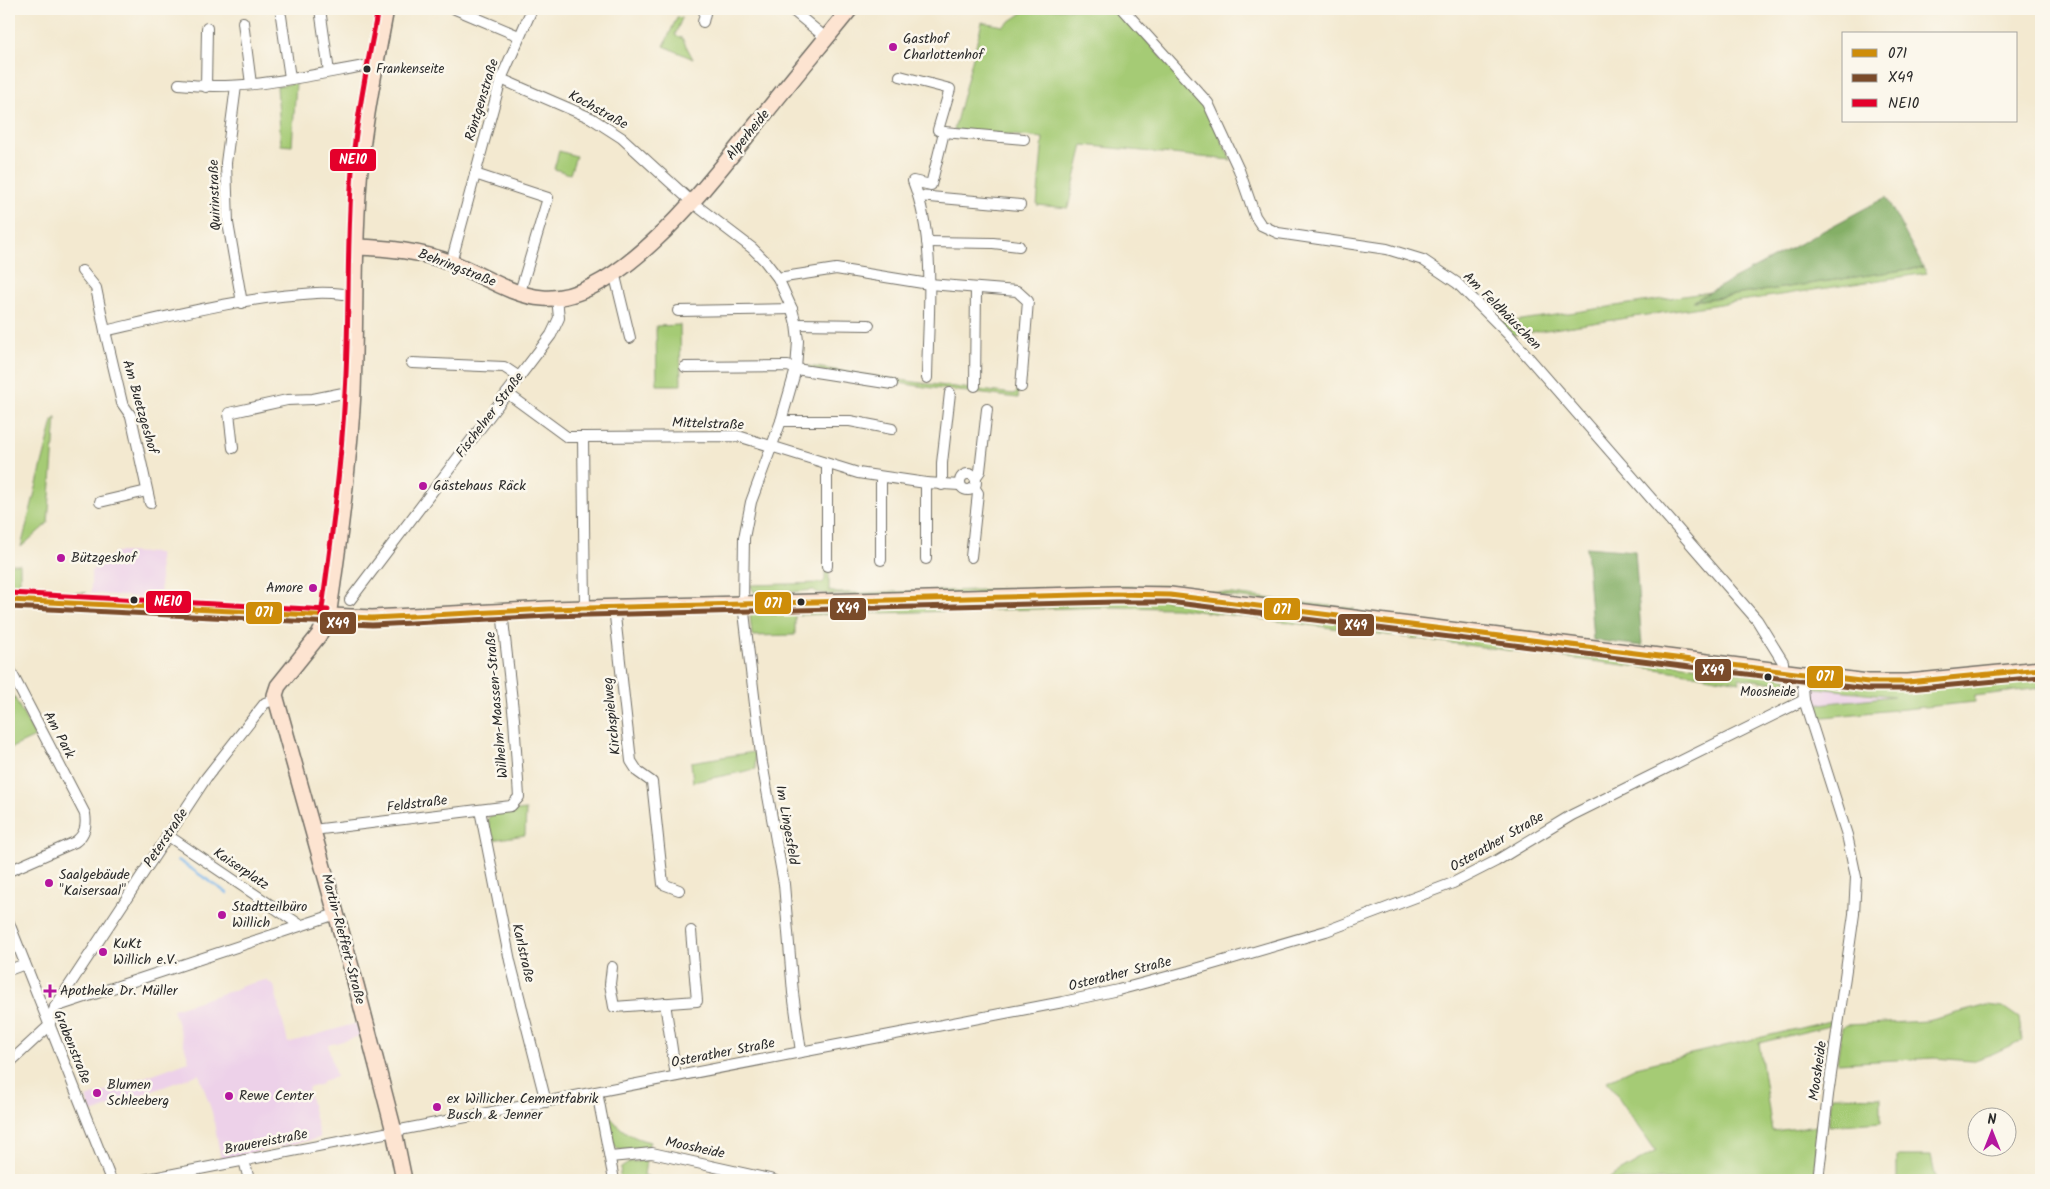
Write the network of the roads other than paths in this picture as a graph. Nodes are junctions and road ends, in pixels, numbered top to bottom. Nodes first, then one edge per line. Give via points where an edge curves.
1 (320, 9) edge
2 (386, 9) edge
3 (455, 9) edge
4 (532, 9) edge
5 (706, 9) edge
6 (791, 9) edge
7 (850, 9) edge
8 (1123, 9) edge
9 (281, 16) dead end
10 (242, 22) dead end
11 (703, 22) dead end
12 (207, 28) dead end
13 (519, 36) junction
14 (826, 38) junction
15 (375, 64) junction
16 (329, 72) junction
17 (900, 76) dead end
18 (290, 78) junction
19 (501, 79) junction
20 (180, 84) dead end
21 (251, 84) junction
22 (236, 86) junction
23 (206, 87) junction
24 (944, 132) junction
25 (1024, 139) dead end
26 (475, 174) junction
27 (919, 196) junction
28 (693, 203) junction
29 (1020, 205) dead end
30 (927, 242) junction
31 (1019, 246) dead end
32 (355, 247) junction
33 (451, 263) junction
34 (82, 271) dead end
35 (614, 272) junction
36 (778, 278) junction
37 (929, 284) junction
38 (976, 288) junction
39 (520, 292) junction
40 (354, 295) junction
41 (557, 298) junction
42 (242, 303) junction
43 (792, 309) junction
44 (678, 311) dead end
45 (796, 324) junction
46 (869, 325) dead end
47 (105, 331) junction
48 (630, 338) dead end
49 (412, 362) dead end
50 (685, 367) dead end
51 (796, 369) junction
52 (519, 377) junction
53 (927, 378) dead end
54 (892, 384) dead end
55 (975, 386) dead end
56 (1021, 387) dead end
57 (352, 391) junction
58 (507, 393) junction
59 (950, 393) dead end
60 (987, 409) dead end
61 (781, 421) junction
62 (892, 429) dead end
63 (583, 437) junction
64 (772, 445) junction
65 (233, 448) dead end
66 (827, 465) junction
67 (881, 477) junction
68 (974, 482) junction
69 (926, 483) junction
70 (942, 485) junction
71 (147, 491) junction
72 (100, 502) dead end
73 (150, 503) dead end
74 (971, 557) dead end
75 (926, 559) dead end
76 (881, 560) dead end
77 (827, 566) dead end
78 (9, 600) edge
79 (350, 600) dead end
80 (743, 604) junction
81 (614, 607) junction
82 (585, 608) junction
83 (502, 611) junction
84 (328, 617) junction
85 (9, 668) edge
86 (2041, 669) edge
87 (1783, 673) junction
88 (1802, 675) junction
89 (276, 699) junction
90 (1804, 700) junction
91 (519, 797) joint
92 (480, 810) junction
93 (313, 830) junction
94 (167, 835) junction
95 (9, 872) edge
96 (679, 890) dead end
97 (336, 914) junction
98 (9, 923) edge
99 (300, 926) junction
100 (691, 931) dead end
101 (25, 964) junction
102 (612, 967) dead end
103 (9, 970) edge
104 (665, 1003) junction
105 (55, 1007) junction
106 (49, 1026) junction
107 (801, 1052) junction
108 (9, 1063) edge
109 (676, 1076) junction
110 (597, 1092) junction
111 (546, 1102) junction
112 (394, 1131) junction
113 (610, 1157) junction
114 (244, 1160) junction
115 (111, 1180) edge
116 (143, 1180) edge
117 (249, 1180) edge
118 (404, 1180) edge
119 (614, 1180) edge
120 (774, 1180) edge
121 (1818, 1180) edge

1 - 16 street
2 - 15 main road
3 - 13 street
4 - 13 street, Röntgenstraße
5 - 11 street
6 - 14 street
7 - 14 main road, Alperheide
8 - 87 street, Am Feldhäuschen via 1208,103 1260,225 1278,233 1387,249 1423,260 1457,282 1508,334 1757,620 1783,662
9 - 18 street
10 - 21 street
12 - 23 street
13 - 19 street, Röntgenstraße
14 - 28 main road, Alperheide
15 - 16 street
15 - 32 main road via 361,157
16 - 18 street
17 - 24 street via 950,89 938,130
18 - 21 street
19 - 26 street, Röntgenstraße
19 - 28 street, Kochstraße via 607,128
20 - 23 street
21 - 22 street
22 - 23 street
22 - 42 street, Quirinstraße via 226,163 228,214
24 - 25 street
24 - 27 street via 931,184 913,181
26 - 33 street, Röntgenstraße
26 - 39 street via 548,198
27 - 29 street
27 - 30 street
28 - 35 main road, Alperheide via 658,238
28 - 36 street, Kochstraße via 752,248
30 - 31 street
30 - 37 street
32 - 33 main road, Behringstraße via 413,251
32 - 40 main road
33 - 39 main road, Behringstraße
34 - 47 street, Am Buetzgeshof via 96,288
35 - 41 main road via 590,289
35 - 48 street
36 - 37 street via 836,269
36 - 43 street, Kochstraße
37 - 38 street
37 - 53 street
38 - 55 street
38 - 56 street via 1017,291 1028,301
39 - 41 main road, Behringstraße
40 - 42 street via 317,293
40 - 57 main road
41 - 52 street, Fischelner Straße via 559,318 551,335
42 - 47 street
43 - 44 street
43 - 45 street, Kochstraße
45 - 46 street
45 - 51 street, Kochstraße
47 - 71 street, Am Buetzgeshof via 122,403 131,416
49 - 52 street via 504,367
50 - 51 street via 788,366
51 - 54 street
51 - 61 street, Im Lingesfeld
52 - 58 street, Fischelner Straße
57 - 65 street via 313,399 287,400 229,413
57 - 84 main road via 348,453
58 - 63 street, Mittelstraße via 567,437
58 - 79 street, Fischelner Straße
59 - 70 street
60 - 68 street via 980,471
61 - 62 street via 850,421
61 - 64 street, Im Lingesfeld
63 - 64 street, Mittelstraße via 738,436
63 - 82 street
64 - 66 street, Mittelstraße
64 - 80 street, Im Lingesfeld via 751,502 744,538
66 - 67 street, Mittelstraße
66 - 77 street
67 - 69 street, Mittelstraße
67 - 76 street
68 - 70 street, Mittelstraße via 971,474 963,475 960,485
68 - 74 street via 978,493
69 - 70 street, Mittelstraße
69 - 75 street
71 - 72 street
71 - 73 street, Am Buetzgeshof
78 - 84 main road
80 - 81 main road
80 - 87 main road via 1170,595
80 - 107 street, Im Lingesfeld via 762,763 784,884
81 - 82 main road
81 - 96 street, Kirchspielweg via 630,761 652,782 663,884
82 - 83 main road
83 - 84 main road via 386,618
83 - 91 street, Wilhelm-Maassen-Straße
84 - 89 main road, Peterstraße via 319,635 277,688
85 - 95 street, Am Park via 87,822 81,837 74,842
86 - 88 main road via 1908,682 1868,682
87 - 88 main road
88 - 90 street, Moosheide
89 - 93 main road, Martin-Rieffert-Straße
89 - 94 street, Peterstraße via 265,703 244,729
90 - 107 street, Osterather Straße via 1572,815 1464,878 1334,928 1110,992
90 - 121 street, Moosheide via 1847,835 1856,877 1854,914
91 - 92 street, Feldstraße via 511,806
92 - 93 street, Feldstraße
92 - 111 street, Karlstraße via 510,961
93 - 97 main road, Martin-Rieffert-Straße
94 - 99 street, Kaiserplatz
94 - 105 street, Peterstraße
97 - 99 street
97 - 112 main road, Martin-Rieffert-Straße
98 - 101 street, Grabenstraße
99 - 105 street
100 - 104 street via 698,1001
101 - 103 street
101 - 106 street, Grabenstraße
102 - 104 street via 610,984 614,1007
104 - 109 street
105 - 106 street, Peterstraße
106 - 108 street, Peterstraße
106 - 115 street, Grabenstraße
107 - 109 street, Osterather Straße
109 - 110 street, Osterather Straße
110 - 111 street, Osterather Straße
110 - 113 street
111 - 112 street, Osterather Straße
112 - 114 street, Brauereistraße
112 - 118 main road, Martin-Rieffert-Straße
113 - 119 street
113 - 120 street, Moosheide via 652,1153
114 - 116 street, Brauereistraße
114 - 117 street

